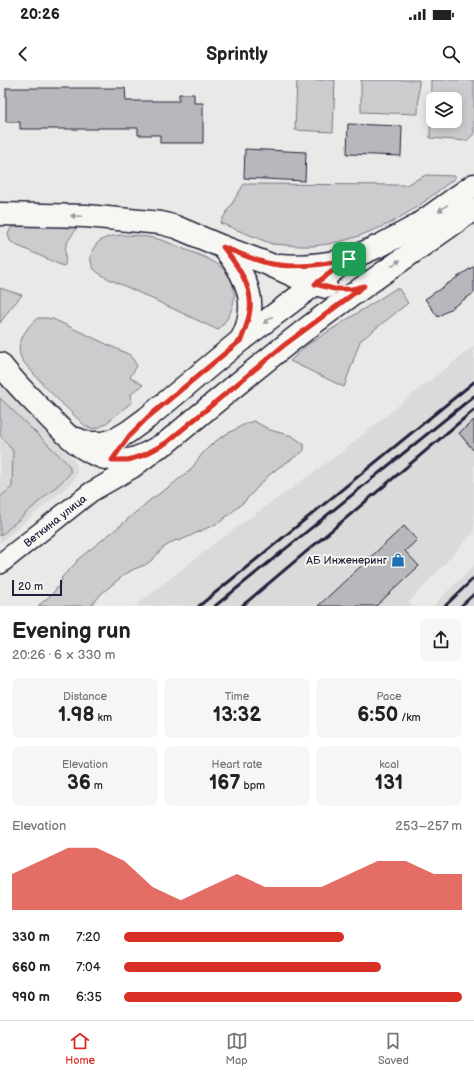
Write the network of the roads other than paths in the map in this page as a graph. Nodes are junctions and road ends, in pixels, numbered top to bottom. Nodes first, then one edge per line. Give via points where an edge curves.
1 (474, 185) edge
2 (474, 208) edge
3 (0, 214) edge
4 (223, 247) junction
5 (349, 259) junction
6 (266, 263) junction
7 (315, 284) junction
8 (364, 286) junction
9 (295, 300) junction
10 (241, 340) junction
11 (283, 346) junction
12 (4, 369) edge
13 (147, 418) junction
14 (68, 436) junction
15 (166, 443) junction
16 (112, 460) junction
17 (91, 492) junction
18 (0, 564) edge

1 -> 5 main road via 415,227
8 -> 2 main road
4 -> 3 main road via 161,223 86,216
4 - 6 main road
4 - 10 main road via 245,279 249,295 251,309
5 - 6 main road via 308,266
5 - 7 main road
6 - 7 main road
6 - 9 main road via 281,275 291,288
7 - 8 main road via 334,289
7 - 9 main road
8 - 11 main road
9 -> 10 main road
9 - 11 main road via 293,326
10 - 13 main road
11 - 15 main road
12 - 14 main road
13 - 14 main road via 116,439 104,443 86,443
13 - 16 street via 130,435
14 - 16 main road via 83,448
15 - 16 main road via 144,455 128,460
15 - 17 street via 134,468
16 - 17 street
17 - 18 street, Веткина улица

